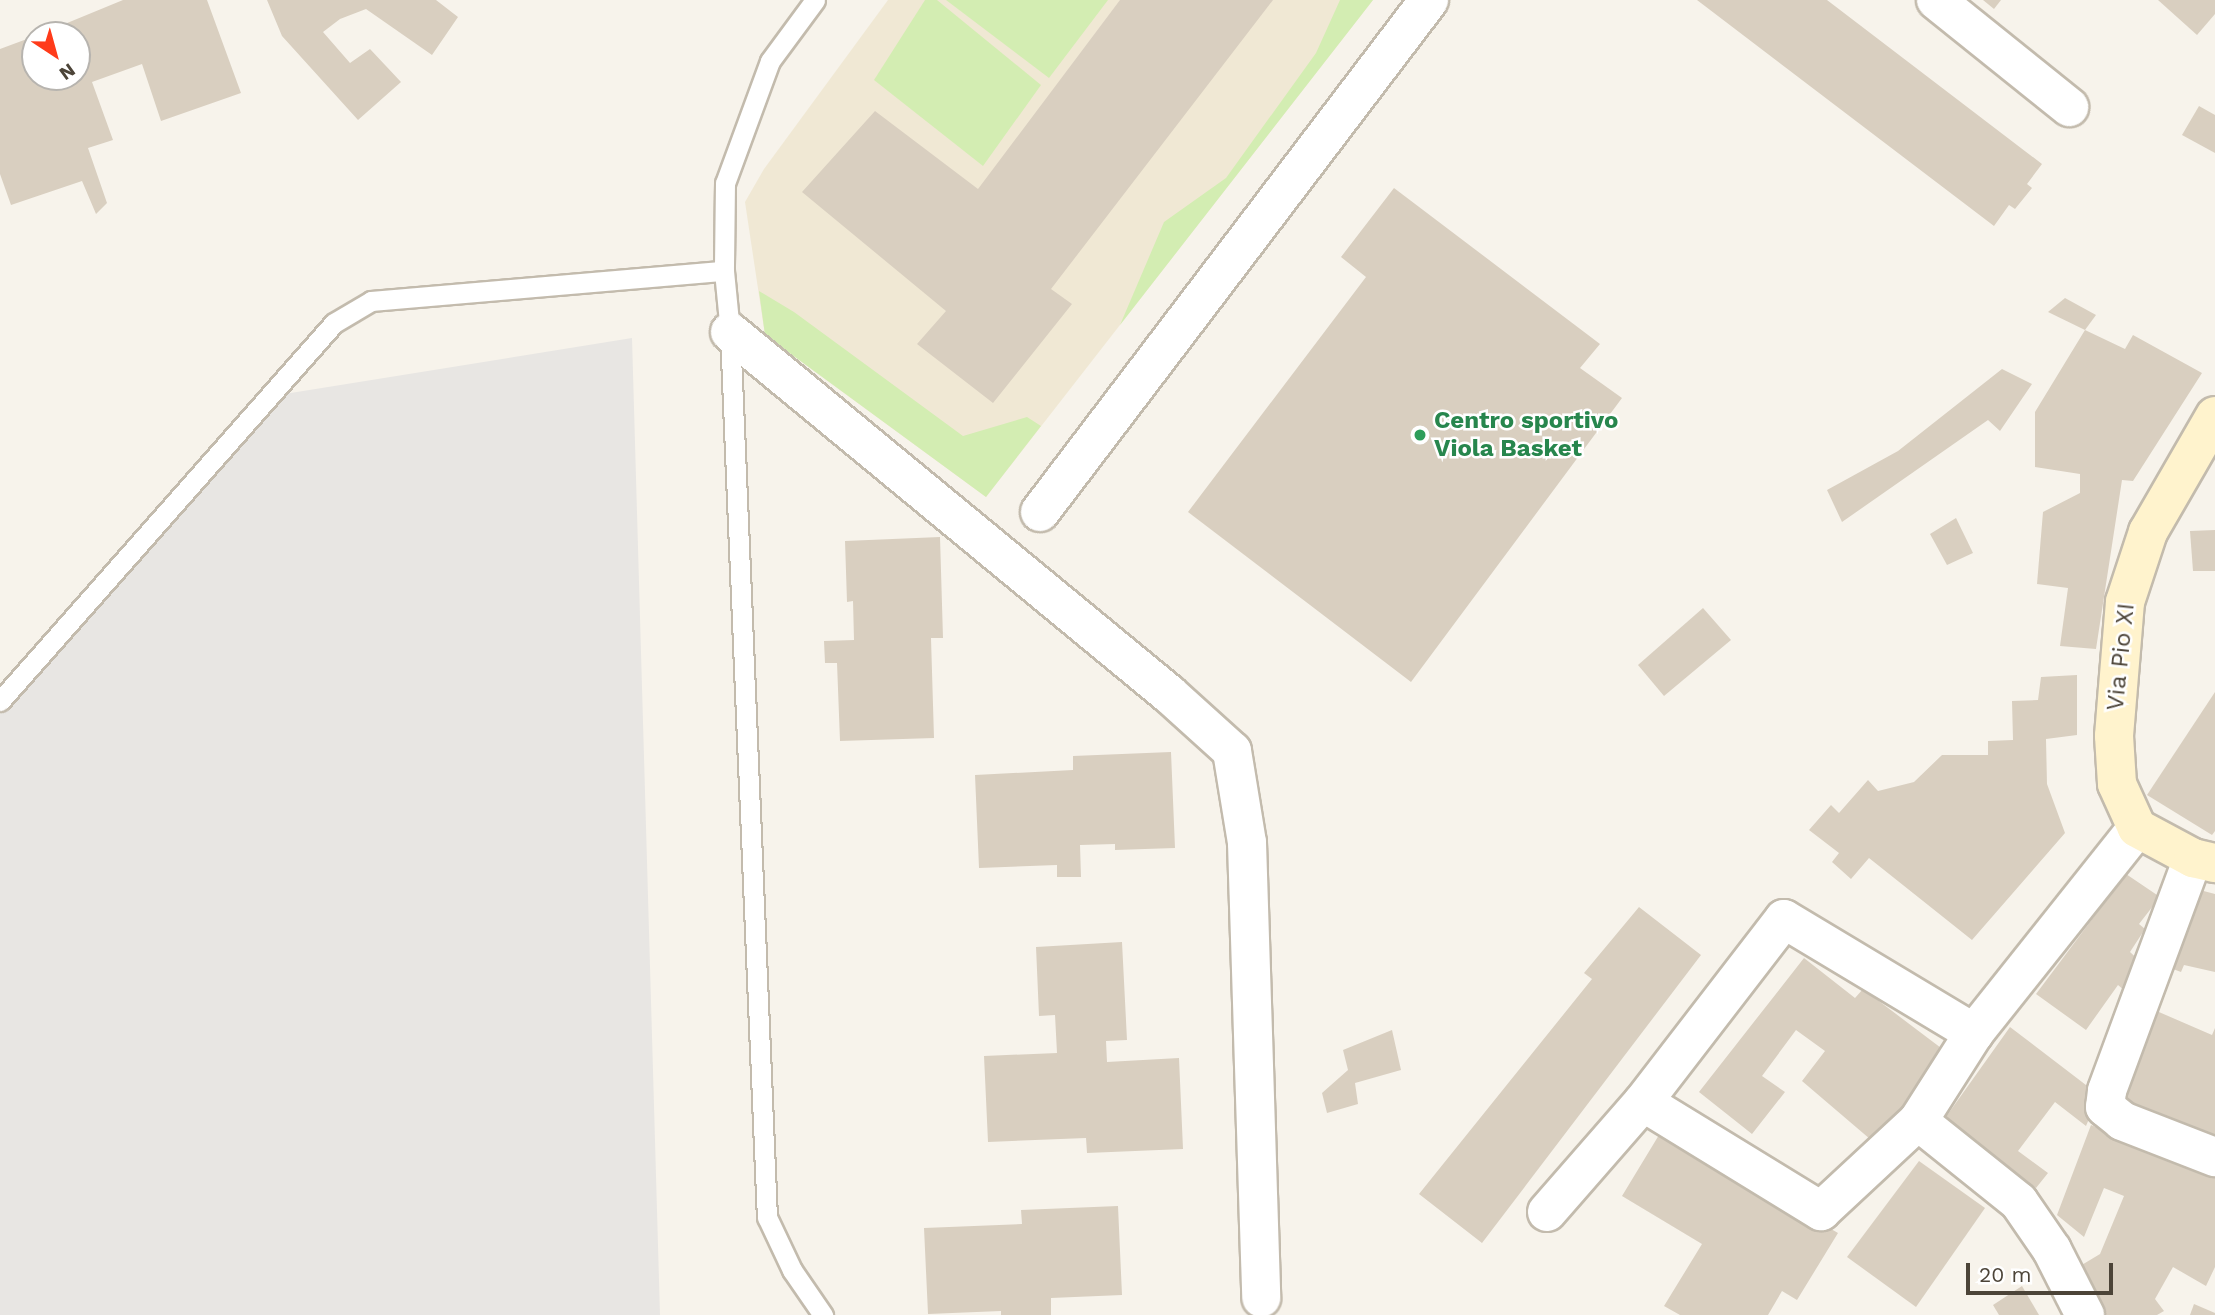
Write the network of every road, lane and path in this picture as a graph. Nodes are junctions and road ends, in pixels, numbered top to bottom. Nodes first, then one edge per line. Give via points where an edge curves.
1 (815, 0) edge
2 (1429, 0) edge
3 (1936, 0) edge
4 (2070, 107) dead end
5 (724, 271) junction
6 (730, 332) junction
7 (2215, 416) edge
8 (1040, 512) dead end
9 (0, 701) edge
10 (2137, 828) junction
11 (2204, 860) edge
12 (1973, 1032) junction
13 (1643, 1102) junction
14 (1917, 1121) junction
15 (2215, 1157) edge
16 (1547, 1212) dead end
17 (1261, 1298) dead end
18 (823, 1315) edge
19 (2085, 1315) edge

1 - 5 lane via 770,61 725,183
2 - 8 street
3 - 4 street
5 - 6 lane
5 - 9 lane via 371,301 352,312 334,323
6 - 17 street via 1232,751 1247,843
6 - 18 lane via 767,1217 792,1270
7 - 10 street, Via Pio XI via 2148,532 2124,601 2114,736 2117,784
10 - 11 street
10 - 12 street
11 - 15 street via 2107,1091 2105,1107 2122,1121
12 - 13 street via 1784,919
12 - 14 street
13 - 14 street via 1821,1211
13 - 16 street
14 - 19 street via 2019,1202 2052,1250

